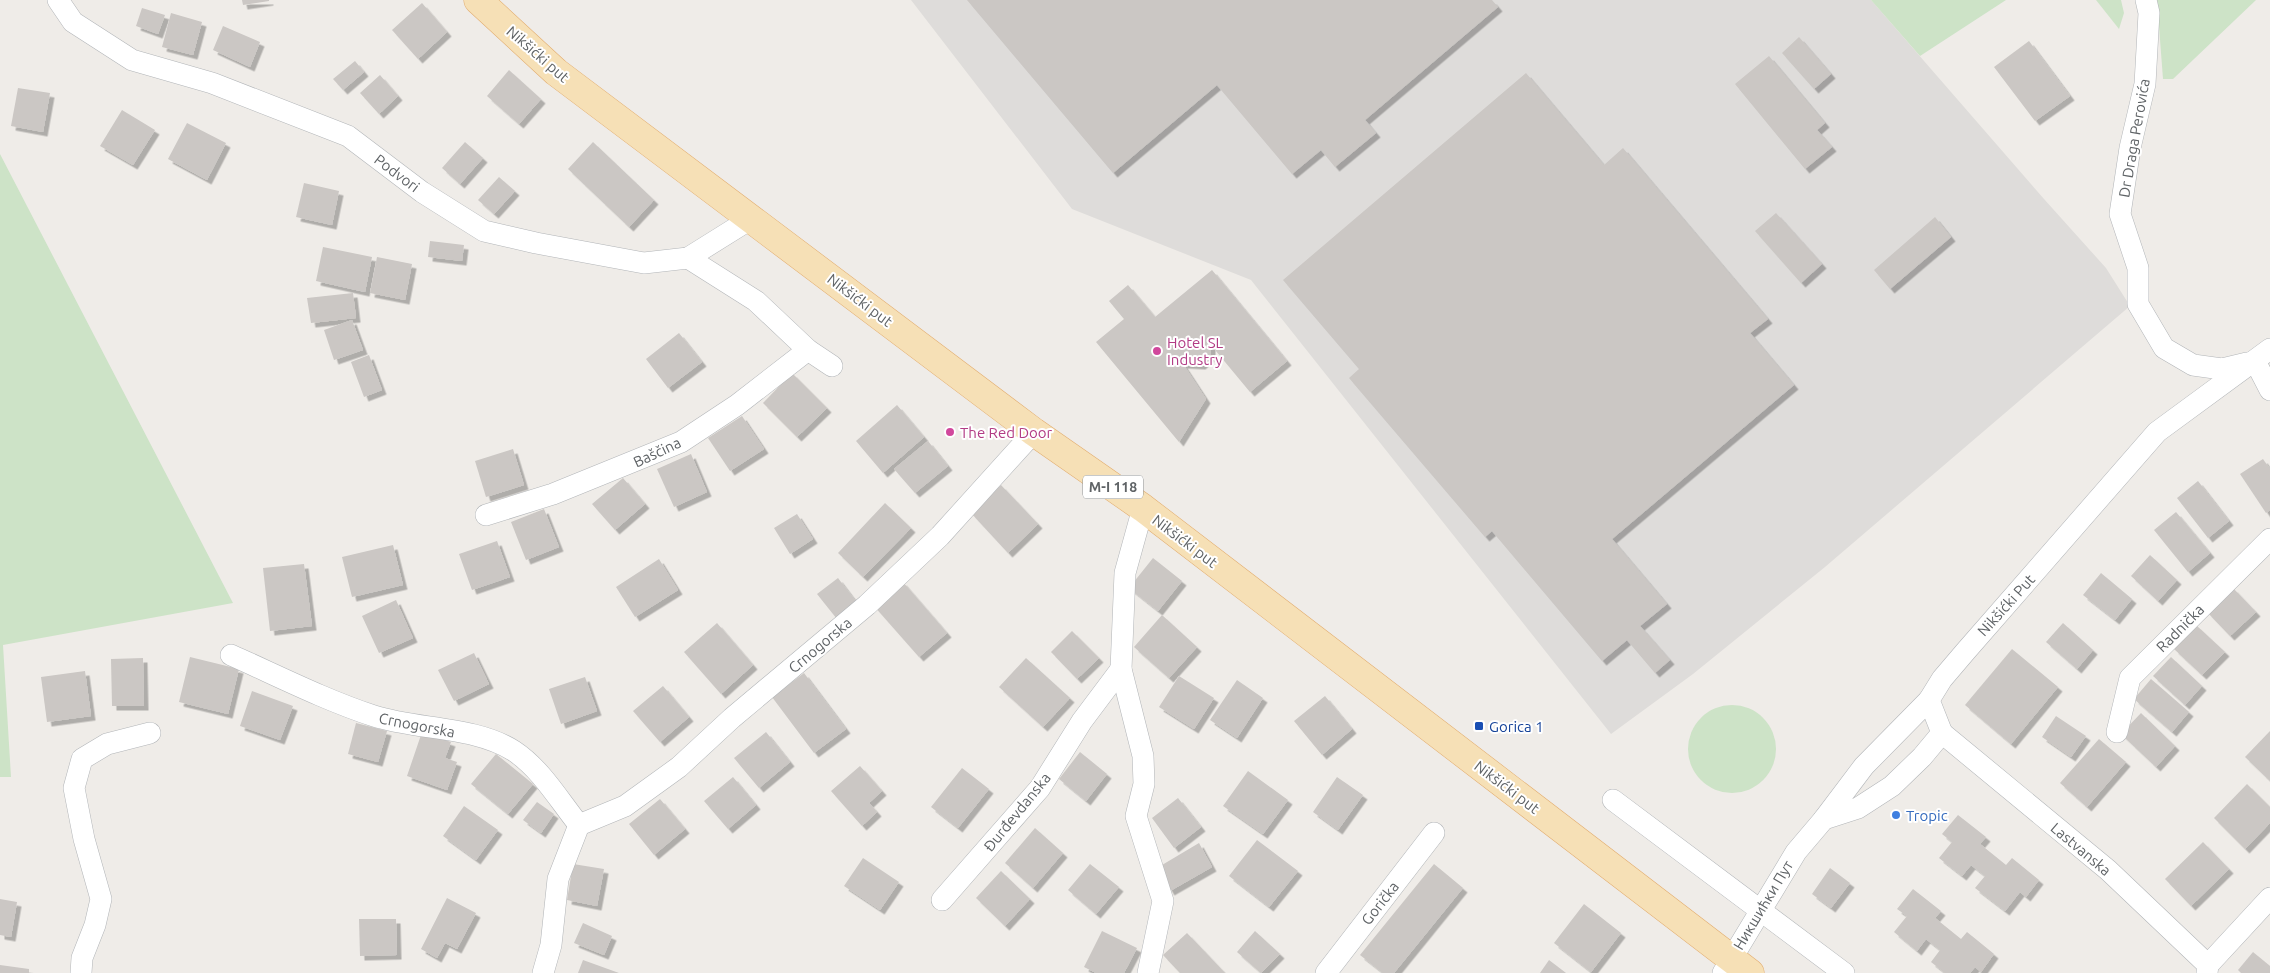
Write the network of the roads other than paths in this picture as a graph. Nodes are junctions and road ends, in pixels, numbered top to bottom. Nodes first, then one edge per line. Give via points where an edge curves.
1 (58, 0) edge
2 (478, 0) edge
3 (2146, 0) edge
4 (752, 218) junction
5 (688, 258) junction
6 (808, 350) junction
7 (2262, 355) edge
8 (832, 366) dead end
9 (2270, 390) edge
10 (1034, 432) junction
11 (1143, 508) junction
12 (486, 515) dead end
13 (2270, 539) edge
14 (231, 655) dead end
15 (1120, 669) junction
16 (1929, 700) junction
17 (2117, 732) dead end
18 (150, 733) dead end
19 (1942, 733) junction
20 (1613, 800) dead end
21 (1824, 819) junction
22 (579, 825) junction
23 (1434, 833) dead end
24 (2270, 898) edge
25 (942, 900) dead end
26 (1760, 910) junction
27 (1734, 968) edge
28 (2207, 969) edge
29 (80, 973) edge
30 (543, 973) edge
31 (1148, 973) edge
32 (1326, 973) edge
33 (1844, 973) edge

1 - 5 street, Podvori via 73,22 132,60 212,84 348,136 422,192 484,231 644,263
2 - 4 main road, Nikšićki put / M-I 118 via 556,72
3 - 7 street, Dr Draga Perovića via 2149,14 2145,84 2130,148 2120,214 2138,268 2138,304 2164,348 2193,365 2222,369
4 - 5 street, Podvori
4 - 10 main road, Nikšićki put / M-I 118
5 - 6 street via 756,301
6 - 8 street
6 - 12 street, Baščina via 737,405 681,442 553,494
7 - 9 street
7 - 16 street, Nikšićki Put via 2157,432 1964,652
10 - 11 main road, Nikšićki put / M-I 118
10 - 22 street, Crnogorska via 940,536 867,605 679,766 625,806
11 - 15 street via 1125,573
11 - 27 main road, Nikšićki put / M-I 118
13 - 17 street, Radnička via 2130,678
14 - 22 street, Crnogorska via 376,717 486,738 513,750 533,767
15 - 25 street, Đurđevdanska via 1082,721 1040,788
15 - 31 street via 1143,756 1144,784 1136,816 1163,901
16 - 19 street
16 - 21 street, Nikšićki Put via 1864,766
18 - 29 street via 107,744 82,759 74,788 84,840 101,899
19 - 21 street via 1892,786 1858,808
19 - 28 street, Lastvanska via 2108,870
20 - 26 street
21 - 26 street, Никшићки Пут via 1796,852
22 - 30 street via 558,879 551,945
23 - 32 street, Gorička
24 - 28 street
26 - 27 street, Никшићки Пут
26 - 33 street

